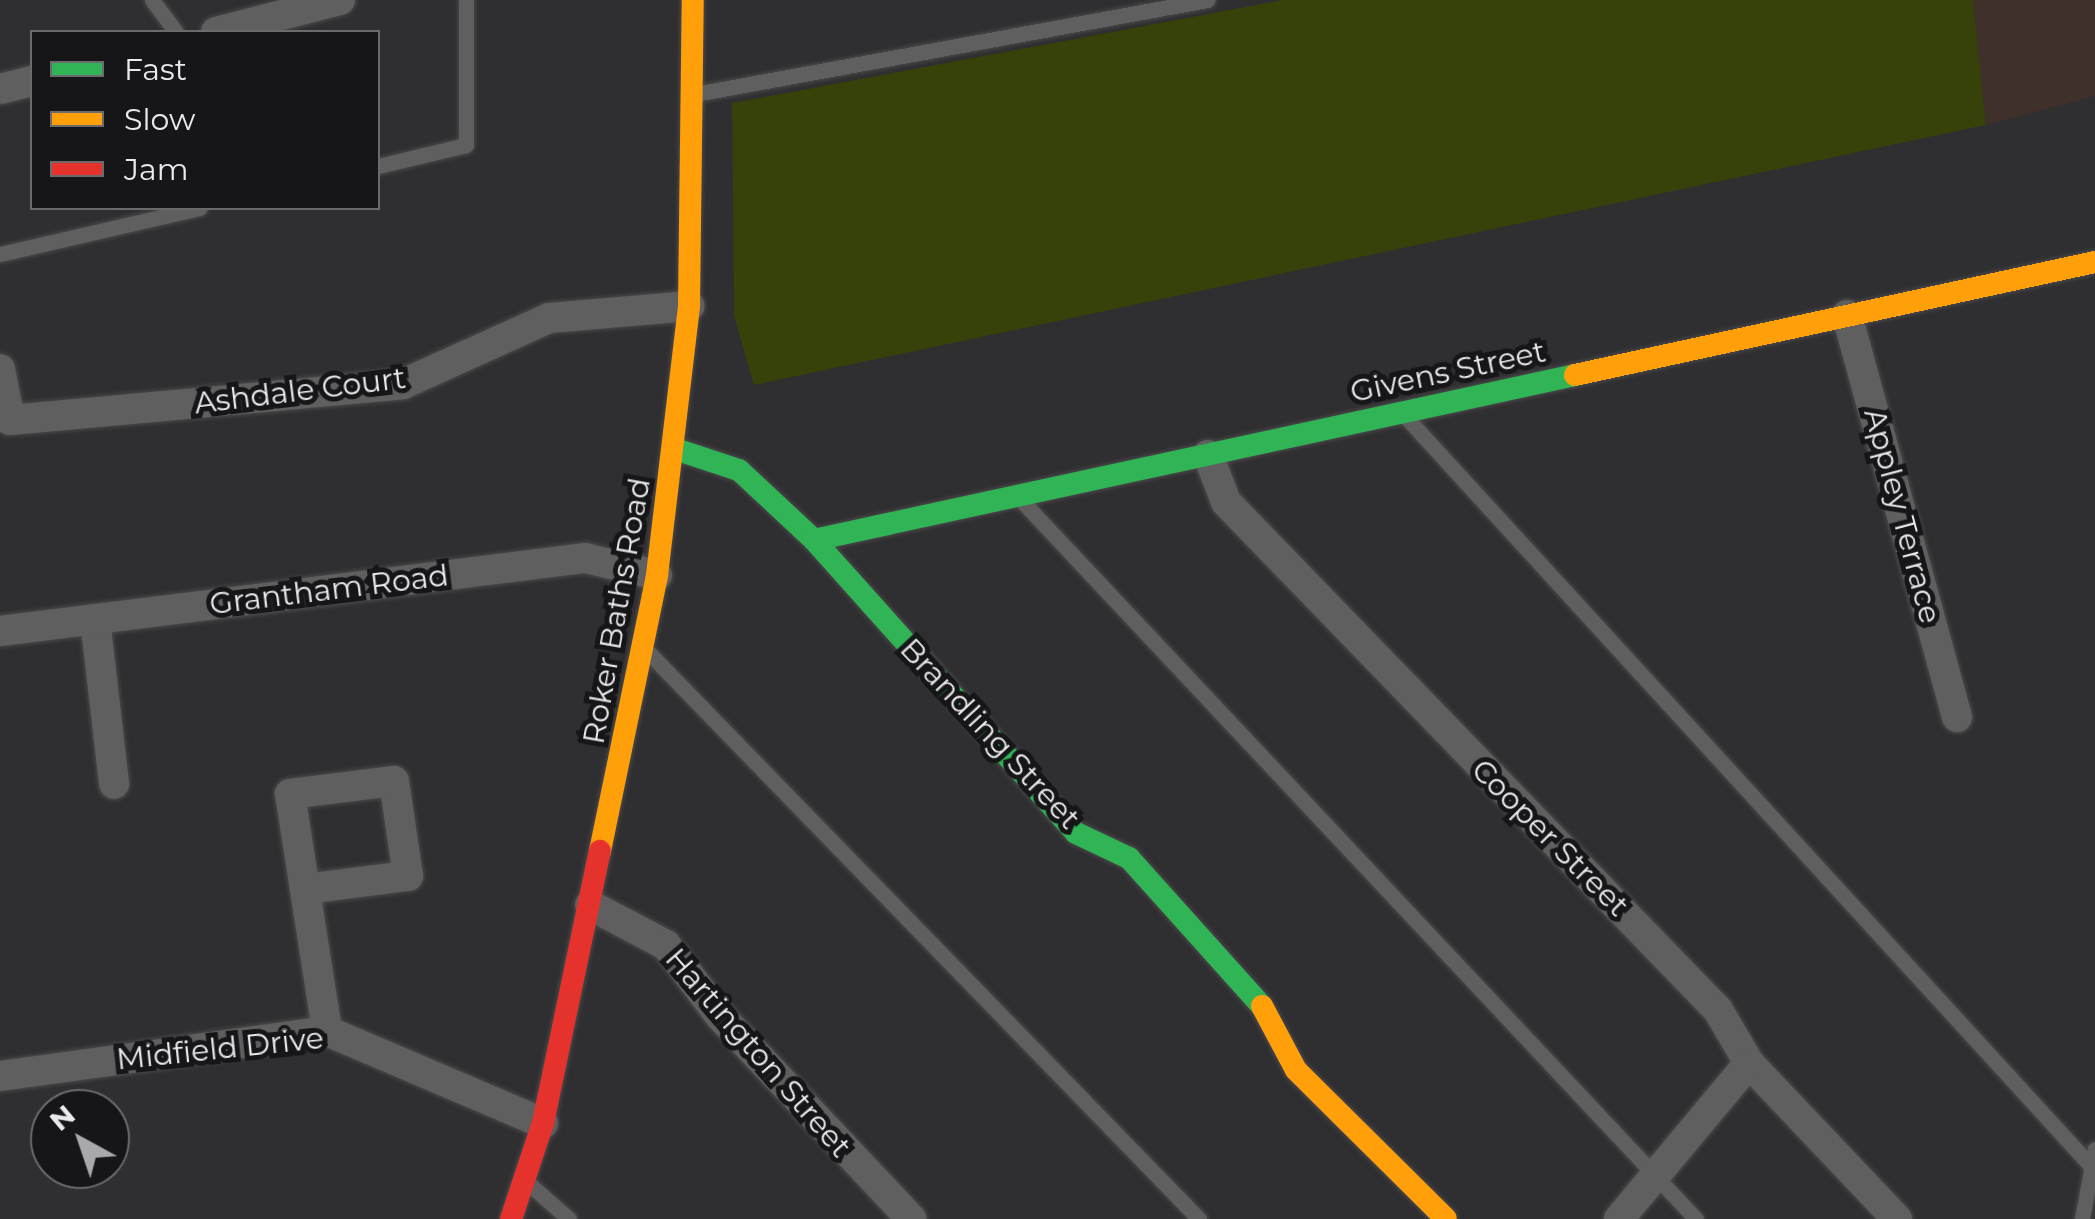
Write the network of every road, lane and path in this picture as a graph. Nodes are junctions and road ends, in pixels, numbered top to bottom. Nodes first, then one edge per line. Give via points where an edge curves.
1 (152, 0) edge
2 (340, 0) edge
3 (466, 0) edge
4 (693, 0) edge
5 (1206, 0) edge
6 (174, 30) edge
7 (224, 30) edge
8 (30, 82) edge
9 (0, 89) edge
10 (691, 94) junction
11 (380, 166) edge
12 (191, 210) edge
13 (0, 254) edge
14 (2095, 262) edge
15 (689, 306) junction
16 (1847, 316) junction
17 (0, 369) edge
18 (1402, 412) junction
19 (675, 449) junction
20 (1208, 455) junction
21 (1018, 496) junction
22 (814, 540) junction
23 (658, 574) junction
24 (95, 618) junction
25 (0, 630) edge
26 (645, 649) junction
27 (1957, 718) dead end
28 (114, 784) dead end
29 (305, 889) junction
30 (590, 905) junction
31 (327, 1032) junction
32 (1749, 1063) junction
33 (0, 1076) edge
34 (543, 1123) junction
35 (2093, 1157) edge
36 (1654, 1176) junction
37 (524, 1180) junction
38 (511, 1219) edge
39 (570, 1219) edge
40 (911, 1219) edge
41 (1200, 1219) edge
42 (1446, 1219) edge
43 (1618, 1219) edge
44 (1696, 1219) edge
45 (1897, 1219) edge
46 (2082, 1219) edge

1 - 6 lane
2 - 7 street
3 - 11 lane via 466,145
4 - 10 street, Roker Baths Road
5 - 10 lane
8 - 9 street
10 - 15 street, Roker Baths Road
12 - 13 lane
14 - 16 street, Givens Street
15 - 17 street, Ashdale Court via 550,318 402,384 324,392 10,420
15 - 19 street, Roker Baths Road
16 - 18 street, Givens Street
16 - 27 street, Appley Terrace
18 - 20 street, Givens Street
18 - 35 lane
19 - 22 street, Brandling Street via 738,470
19 - 23 street, Roker Baths Road
20 - 21 street, Givens Street
20 - 32 street, Cooper Street via 1226,502 1718,1010
21 - 22 street, Givens Street
21 - 36 lane
22 - 42 street, Brandling Street via 1076,833 1129,858 1268,1012 1296,1070
23 - 24 street, Grantham Road via 586,558
23 - 26 street, Roker Baths Road
24 - 25 street, Grantham Road
24 - 28 street
26 - 30 street, Roker Baths Road
26 - 41 lane
29 - 29 street via 290,794 394,781 408,876
29 - 31 street
30 - 34 street, Roker Baths Road
30 - 40 street, Hartington Street via 666,945 720,1016
31 - 33 street, Midfield Drive
31 - 34 street, Midfield Drive
32 - 36 street
32 - 45 street, Cooper Street
34 - 37 street, Roker Baths Road
35 - 46 lane
36 - 43 street
36 - 44 lane
37 - 38 street, Roker Baths Road
37 - 39 lane

